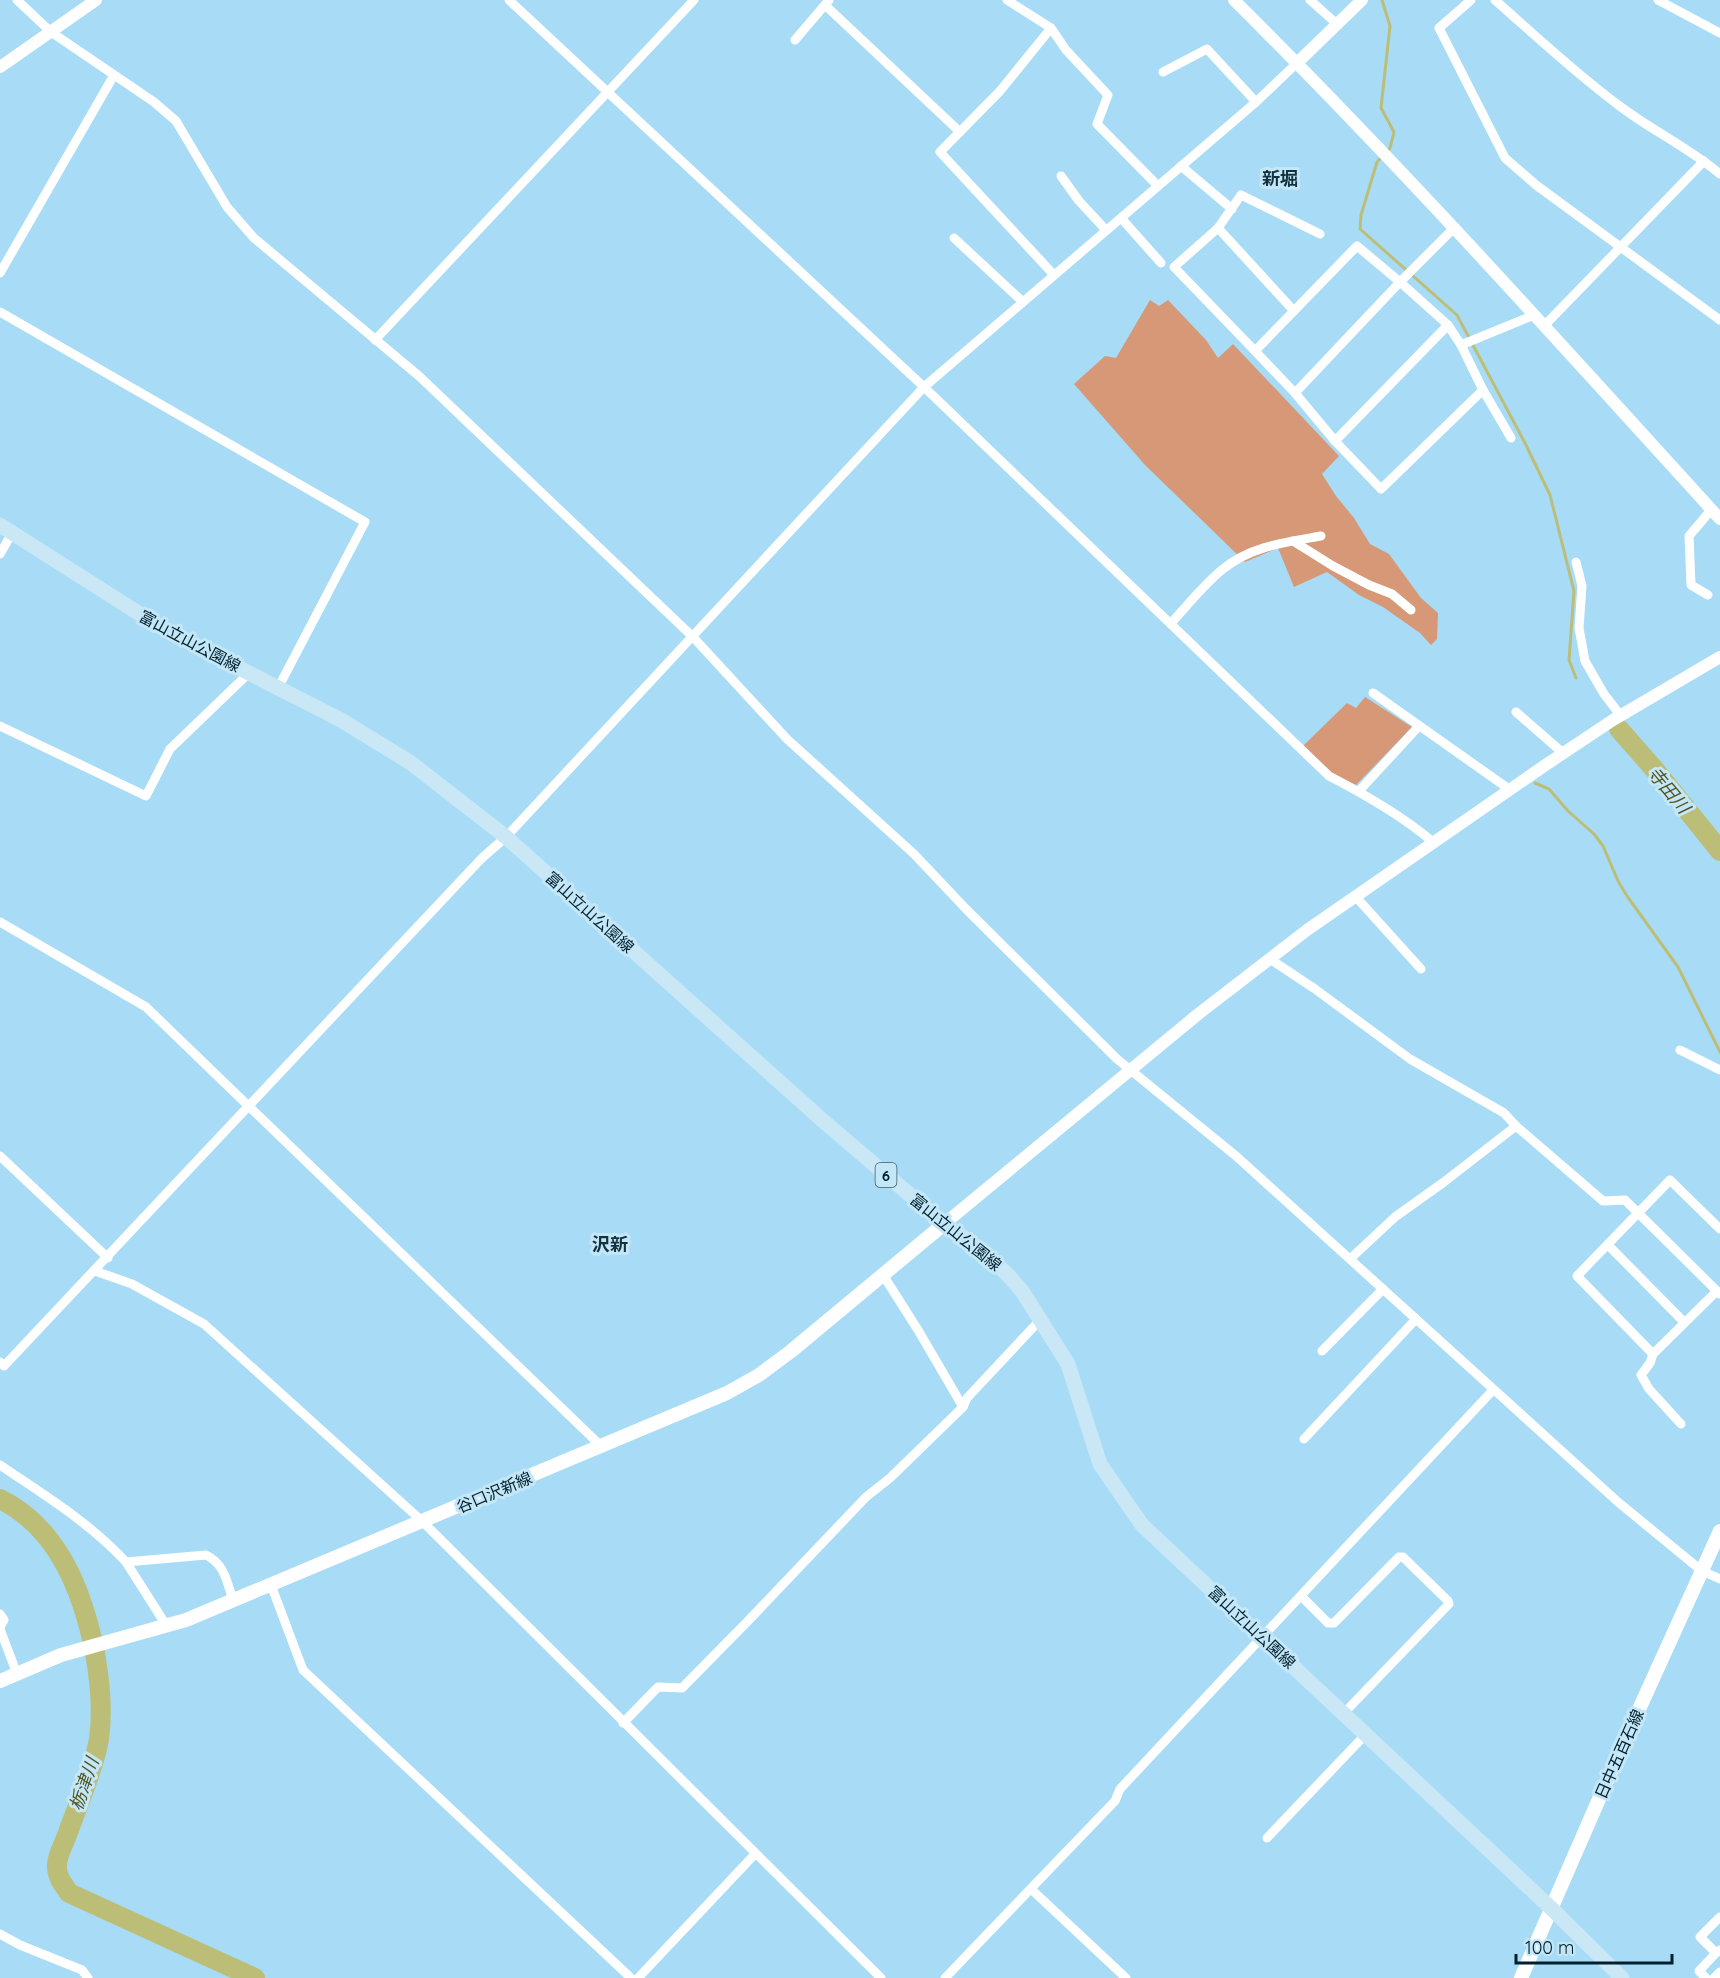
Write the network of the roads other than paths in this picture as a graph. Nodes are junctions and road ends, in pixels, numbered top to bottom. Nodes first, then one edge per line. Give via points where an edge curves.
1 (17, 0) edge
2 (96, 0) edge
3 (509, 0) edge
4 (694, 0) edge
5 (1006, 0) edge
6 (1234, 0) edge
7 (1310, 0) edge
8 (1362, 0) edge
9 (1471, 0) edge
10 (1495, 0) edge
11 (1658, 0) edge
12 (827, 3) edge
13 (1337, 24) junction
14 (1051, 28) junction
15 (51, 32) junction
16 (1720, 33) edge
17 (795, 40) dead end
18 (1297, 63) junction
19 (0, 67) edge
20 (1163, 72) dead end
21 (114, 75) junction
22 (608, 93) junction
23 (1256, 102) junction
24 (960, 132) junction
25 (1704, 161) junction
26 (1181, 166) junction
27 (1720, 174) edge
28 (1061, 176) dead end
29 (1158, 186) junction
30 (1232, 209) junction
31 (1121, 218) junction
32 (1218, 228) junction
33 (1454, 229) junction
34 (1106, 230) junction
35 (1320, 234) dead end
36 (954, 238) dead end
37 (1620, 248) junction
38 (1161, 263) dead end
39 (0, 273) edge
40 (1054, 275) junction
41 (1400, 282) junction
42 (1023, 302) junction
43 (1294, 310) junction
44 (0, 312) edge
45 (1534, 315) junction
46 (1720, 320) edge
47 (1448, 325) junction
48 (1544, 326) junction
49 (375, 340) junction
50 (1461, 345) junction
51 (1255, 351) junction
52 (924, 387) junction
53 (1483, 390) junction
54 (1295, 393) junction
55 (1511, 438) dead end
56 (1335, 441) junction
57 (1711, 510) junction
58 (1720, 519) edge
59 (6, 529) edge
60 (1321, 536) dead end
61 (1293, 541) junction
62 (0, 554) edge
63 (1576, 562) dead end
64 (1708, 595) dead end
65 (1411, 610) dead end
66 (1171, 623) junction
67 (693, 637) junction
68 (1720, 657) edge
69 (249, 673) junction
70 (278, 688) junction
71 (1373, 693) dead end
72 (1516, 712) dead end
73 (1621, 716) junction
74 (0, 726) edge
75 (1419, 726) junction
76 (1563, 753) junction
77 (1509, 789) junction
78 (1359, 791) junction
79 (506, 837) junction
80 (1433, 842) junction
81 (1356, 897) junction
82 (0, 922) edge
83 (1270, 959) junction
84 (1421, 969) dead end
85 (1680, 1050) dead end
86 (1130, 1070) junction
87 (1720, 1070) edge
88 (250, 1107) junction
89 (1516, 1126) junction
90 (0, 1156) edge
91 (1638, 1214) junction
92 (944, 1224) junction
93 (1720, 1229) edge
94 (1608, 1245) junction
95 (108, 1258) junction
96 (1350, 1259) junction
97 (96, 1271) junction
98 (883, 1275) junction
99 (1383, 1289) junction
100 (1719, 1292) edge
101 (1041, 1319) junction
102 (1416, 1319) junction
103 (1684, 1322) junction
104 (1322, 1351) dead end
105 (1653, 1354) junction
106 (1, 1366) edge
107 (1493, 1390) junction
108 (963, 1407) junction
109 (1681, 1424) dead end
110 (1304, 1439) dead end
111 (601, 1446) junction
112 (0, 1465) edge
113 (423, 1522) junction
114 (1720, 1531) edge
115 (126, 1562) junction
116 (1702, 1571) junction
117 (1720, 1579) edge
118 (271, 1585) junction
119 (1301, 1596) junction
120 (233, 1600) junction
121 (0, 1614) edge
122 (166, 1625) junction
123 (0, 1628) edge
124 (1263, 1637) junction
125 (17, 1674) junction
126 (0, 1681) edge
127 (1344, 1713) junction
128 (623, 1723) junction
129 (1366, 1734) junction
130 (1267, 1838) dead end
131 (756, 1854) junction
132 (1031, 1889) junction
133 (1552, 1909) junction
134 (1720, 1917) edge
135 (0, 1934) edge
136 (1718, 1951) edge
137 (1720, 1972) edge
138 (1699, 1976) edge
139 (88, 1978) edge
140 (631, 1978) edge
141 (638, 1978) edge
142 (881, 1978) edge
143 (945, 1978) edge
144 (1126, 1978) edge
145 (1521, 1978) edge
146 (1622, 1978) edge
147 (1714, 1978) edge

1 - 15 street
2 - 15 street
3 - 22 street
4 - 22 street
5 - 14 street
6 - 18 street
7 - 13 street
8 - 13 street
9 - 37 street via 1439,28 1504,158
10 - 25 street via 1581,77
11 - 16 street
12 - 17 street
12 - 24 street
13 - 18 street
14 - 24 street via 1000,91
14 - 29 street via 1108,95 1096,124
15 - 19 street
15 - 21 street
18 - 23 street
18 - 33 street
20 - 23 street via 1207,49
21 - 39 street
21 - 49 street via 176,121 227,207 254,238
22 - 49 street
22 - 52 street
23 - 26 street
24 - 40 street via 940,152
25 - 27 street
25 - 37 street
26 - 29 street
26 - 30 street
28 - 34 street
29 - 31 street
30 - 32 street
30 - 35 street via 1241,195
31 - 34 street
31 - 38 street
32 - 43 street
32 - 51 street via 1174,267
33 - 41 street
33 - 45 street
34 - 40 street
36 - 42 street
37 - 46 street
37 - 48 street
40 - 42 street
41 - 43 street via 1358,246
41 - 47 street
41 - 54 street
42 - 52 street
43 - 51 street
44 - 70 street via 365,522
45 - 48 street
45 - 50 street
47 - 50 street
47 - 56 street
48 - 57 street
49 - 67 street via 419,376
50 - 53 street
51 - 54 street
52 - 66 street
52 - 67 street
53 - 55 street
53 - 56 street via 1381,489
54 - 56 street
57 - 58 street
57 - 64 street via 1689,536 1691,585
59 - 62 street
59 - 69 main road, 富山立山公園線 / 6 via 145,617
60 - 61 street
61 - 65 street via 1351,576 1392,594
61 - 66 street via 1272,544 1224,568
63 - 73 street via 1582,586 1582,649 1595,680
66 - 78 street via 1329,776
67 - 79 street
67 - 86 street via 787,739 900,840
68 - 73 street
69 - 70 main road, 富山立山公園線 / 6
69 - 74 street via 170,749 146,796
70 - 79 main road, 富山立山公園線 / 6 via 341,720 411,763
71 - 75 street
72 - 76 street
73 - 76 street
75 - 77 street
75 - 78 street
76 - 77 street
77 - 80 street
78 - 80 street
79 - 88 street
79 - 92 main road, 富山立山公園線 / 6
80 - 81 street
81 - 83 street
81 - 84 street
82 - 88 street via 146,1007
83 - 86 street
83 - 89 street via 1410,1059 1504,1113
85 - 87 street
86 - 92 street
86 - 96 street via 1236,1156
88 - 95 street
88 - 111 street
89 - 91 street via 1602,1201 1625,1200
89 - 96 street via 1395,1217
90 - 95 street
91 - 93 street via 1670,1180
91 - 94 street
91 - 100 street
92 - 98 main road, 谷口沢新線
92 - 101 main road, 富山立山公園線 / 6 via 1007,1274
94 - 103 street
94 - 105 street via 1577,1276
95 - 97 street
96 - 99 street
97 - 106 street
97 - 113 street via 132,1284 204,1324
98 - 108 street
98 - 111 main road, 谷口沢新線 via 759,1375 727,1393
99 - 102 street
99 - 104 street
100 - 103 street
101 - 108 street
101 - 124 main road, 富山立山公園線 / 6 via 1068,1364 1100,1464 1120,1495 1142,1525
102 - 107 street
102 - 110 street
103 - 105 street
105 - 109 street via 1641,1375 1648,1389
107 - 116 street
107 - 119 street
108 - 128 street via 866,1497 682,1688 658,1687
111 - 113 main road, 谷口沢新線
112 - 115 street via 79,1518
113 - 118 main road, 谷口沢新線
113 - 128 street
114 - 116 main road, 日中五百石線
115 - 120 street via 206,1555 224,1571
115 - 122 street
116 - 117 street
116 - 133 main road, 日中五百石線
118 - 120 main road, 谷口沢新線
118 - 140 street via 303,1670
119 - 124 street
119 - 127 street via 1328,1623 1334,1623 1402,1557 1448,1601
120 - 122 main road, 谷口沢新線
121 - 123 street via 4,1620
122 - 125 main road, 谷口沢新線 via 61,1655
123 - 125 street
124 - 127 main road, 富山立山公園線 / 6
124 - 132 street
125 - 126 main road, 谷口沢新線
127 - 129 main road, 富山立山公園線 / 6
128 - 131 street
129 - 130 street
129 - 133 main road, 富山立山公園線 / 6
131 - 141 street
131 - 142 street
132 - 143 street
132 - 144 street
133 - 145 main road, 日中五百石線
133 - 146 main road, 富山立山公園線 / 6
134 - 136 street via 1700,1937
135 - 139 street via 82,1970
136 - 138 street
137 - 147 street

